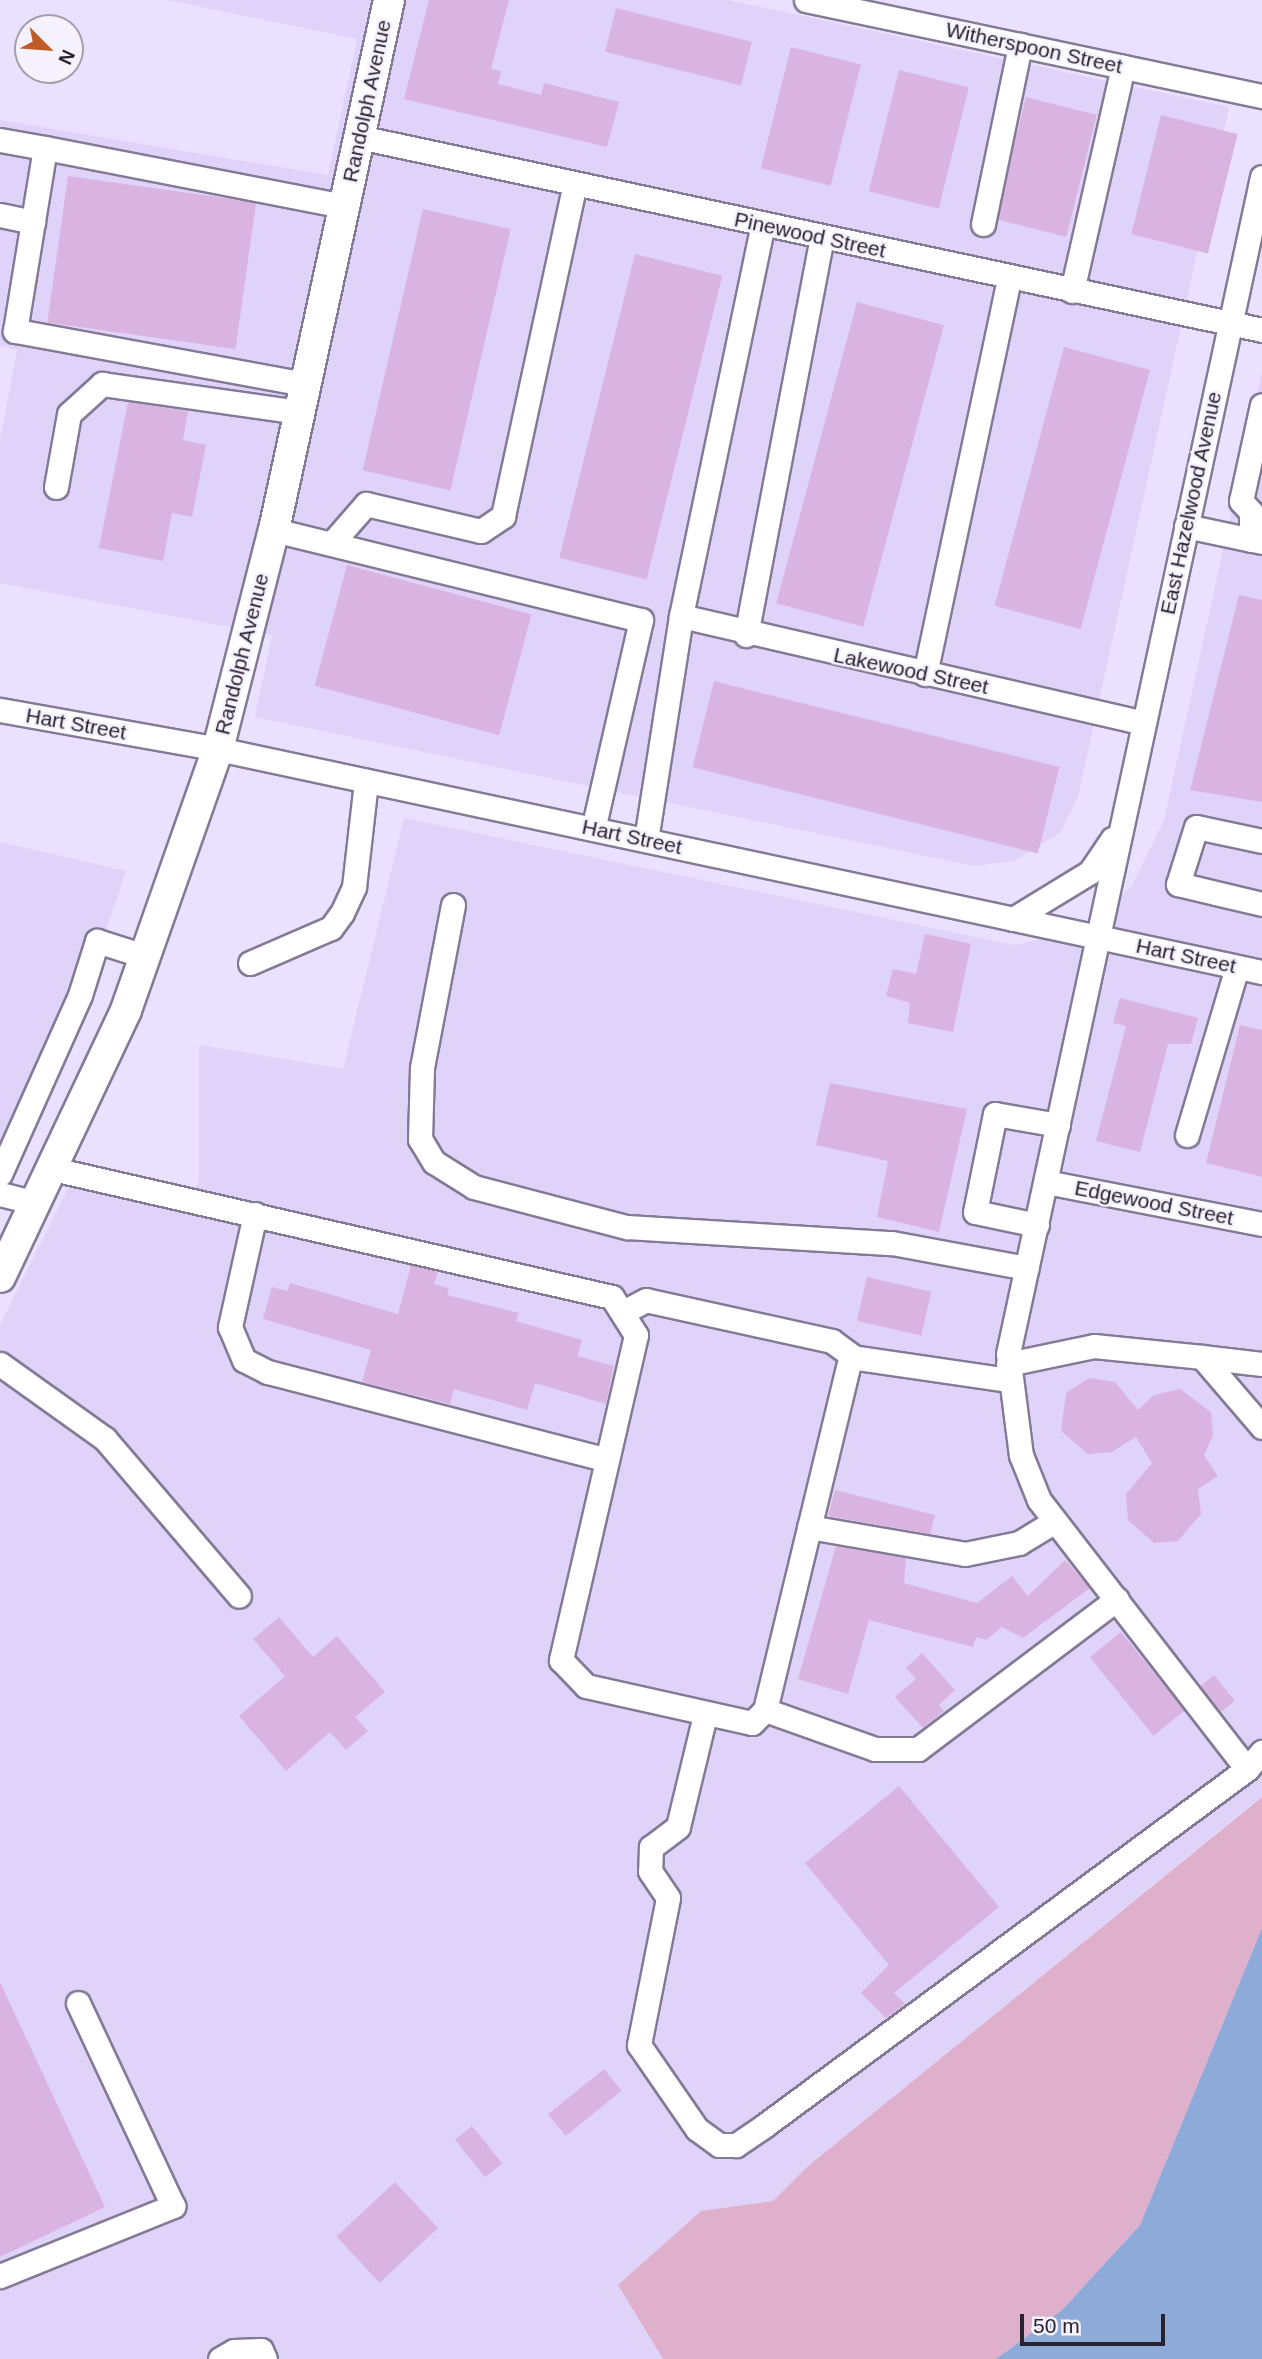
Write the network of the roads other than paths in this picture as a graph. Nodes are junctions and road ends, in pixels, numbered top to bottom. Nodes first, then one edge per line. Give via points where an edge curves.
1 (389, 0) edge
2 (806, 0) edge
3 (1020, 45) junction
4 (1123, 67) junction
5 (1262, 96) edge
6 (359, 137) junction
7 (0, 139) edge
8 (45, 148) junction
9 (1262, 177) edge
10 (575, 184) junction
11 (344, 206) junction
12 (0, 215) edge
13 (33, 222) junction
14 (984, 224) dead end
15 (763, 225) junction
16 (822, 237) junction
17 (1009, 278) junction
18 (1072, 291) junction
19 (1230, 324) junction
20 (7, 329) edge
21 (1262, 330) edge
22 (302, 398) junction
23 (1262, 405) edge
24 (56, 487) dead end
25 (1186, 526) junction
26 (274, 530) junction
27 (1257, 541) edge
28 (332, 543) junction
29 (681, 616) junction
30 (746, 635) junction
31 (925, 674) junction
32 (0, 710) edge
33 (1143, 723) junction
34 (218, 749) junction
35 (366, 781) junction
36 (593, 829) junction
37 (1119, 829) junction
38 (646, 841) junction
39 (1262, 841) edge
40 (453, 905) dead end
41 (1262, 905) edge
42 (1013, 919) junction
43 (1094, 936) junction
44 (147, 957) junction
45 (250, 963) dead end
46 (1237, 967) junction
47 (1262, 972) edge
48 (1058, 1125) junction
49 (1187, 1135) dead end
50 (53, 1169) junction
51 (0, 1174) edge
52 (1046, 1182) junction
53 (0, 1194) edge
54 (37, 1203) junction
55 (255, 1214) junction
56 (1262, 1224) edge
57 (1037, 1225) junction
58 (1027, 1268) junction
59 (0, 1277) edge
60 (625, 1311) junction
61 (850, 1356) junction
62 (1202, 1357) junction
63 (0, 1364) edge
64 (1262, 1364) edge
65 (1009, 1372) junction
66 (1262, 1427) edge
67 (605, 1459) junction
68 (1055, 1521) junction
69 (809, 1527) junction
70 (239, 1596) dead end
71 (1117, 1599) junction
72 (765, 1710) junction
73 (705, 1715) junction
74 (1255, 1760) edge
75 (78, 2003) dead end
76 (0, 2276) edge
77 (220, 2359) edge
78 (265, 2359) edge

1 - 6 main road, Randolph Avenue
2 - 3 street, Witherspoon Street
3 - 4 street, Witherspoon Street
3 - 14 street
4 - 5 street, Witherspoon Street
4 - 18 street
6 - 10 street, Pinewood Street
6 - 11 main road, Randolph Avenue
7 - 8 street
8 - 11 street
8 - 13 street
9 - 19 street, East Hazelwood Avenue
10 - 15 street, Pinewood Street
10 - 28 street via 503,516 481,531 366,504
11 - 22 main road, Randolph Avenue
12 - 13 street
13 - 20 street
15 - 16 street, Pinewood Street
15 - 29 street
16 - 17 street, Pinewood Street
16 - 30 street
17 - 18 street, Pinewood Street
17 - 31 street
18 - 19 street, Pinewood Street
19 - 21 street, Pinewood Street
19 - 25 street, East Hazelwood Avenue
20 - 22 street
22 - 24 street via 102,384 69,414
22 - 26 main road, Randolph Avenue
23 - 27 street via 1241,501 1251,512
25 - 27 street
25 - 33 street, East Hazelwood Avenue
26 - 28 street
26 - 34 main road, Randolph Avenue
28 - 36 street via 641,620
29 - 30 street, Lakewood Street
29 - 38 street
30 - 31 street, Lakewood Street
31 - 33 street, Lakewood Street
32 - 34 street, Hart Street
33 - 37 street, East Hazelwood Avenue
34 - 35 street, Hart Street
34 - 44 main road, Randolph Avenue
35 - 36 street, Hart Street
35 - 45 street via 354,887 341,913 331,928
36 - 38 street, Hart Street
37 - 42 street, East Hazelwood Avenue via 1090,872
37 - 43 street, East Hazelwood Avenue
38 - 42 street, Hart Street
39 - 41 street via 1196,827 1178,884
40 - 58 street via 422,1068 419,1139 434,1162 474,1187 627,1227 892,1243
42 - 43 street, Hart Street
43 - 46 street, Hart Street
43 - 48 street, East Hazelwood Avenue
44 - 50 main road, Randolph Avenue
44 - 51 street via 97,940 80,995
46 - 47 street, Hart Street
46 - 49 street
48 - 52 street, East Hazelwood Avenue
48 - 57 street via 995,1114 975,1212
50 - 54 main road, Randolph Avenue
50 - 55 street
52 - 56 street, Edgewood Street
52 - 57 street, East Hazelwood Avenue
53 - 54 street
54 - 59 main road, Randolph Avenue
55 - 60 street via 597,1291
55 - 67 street via 230,1327 244,1360 268,1372
57 - 58 street, East Hazelwood Avenue
58 - 65 street, East Hazelwood Avenue
60 - 61 street via 646,1300 832,1341
60 - 67 street via 636,1335
61 - 65 street
61 - 69 street
62 - 64 street
62 - 65 street via 1094,1346
62 - 66 street
63 - 70 street via 105,1439
65 - 68 street, East Hazelwood Avenue via 1021,1455
67 - 73 street via 561,1644 564,1667 586,1686
68 - 69 street via 1019,1544 965,1555
68 - 71 street, East Hazelwood Avenue
69 - 72 street
71 - 72 street via 918,1749 875,1749
71 - 74 street, East Hazelwood Avenue
72 - 73 street via 743,1724
73 - 74 street via 678,1827 651,1847 650,1871 667,1898 639,2045 697,2129 719,2145 736,2144 764,2126
75 - 76 street via 173,2206
77 - 78 street via 234,2351 261,2350

